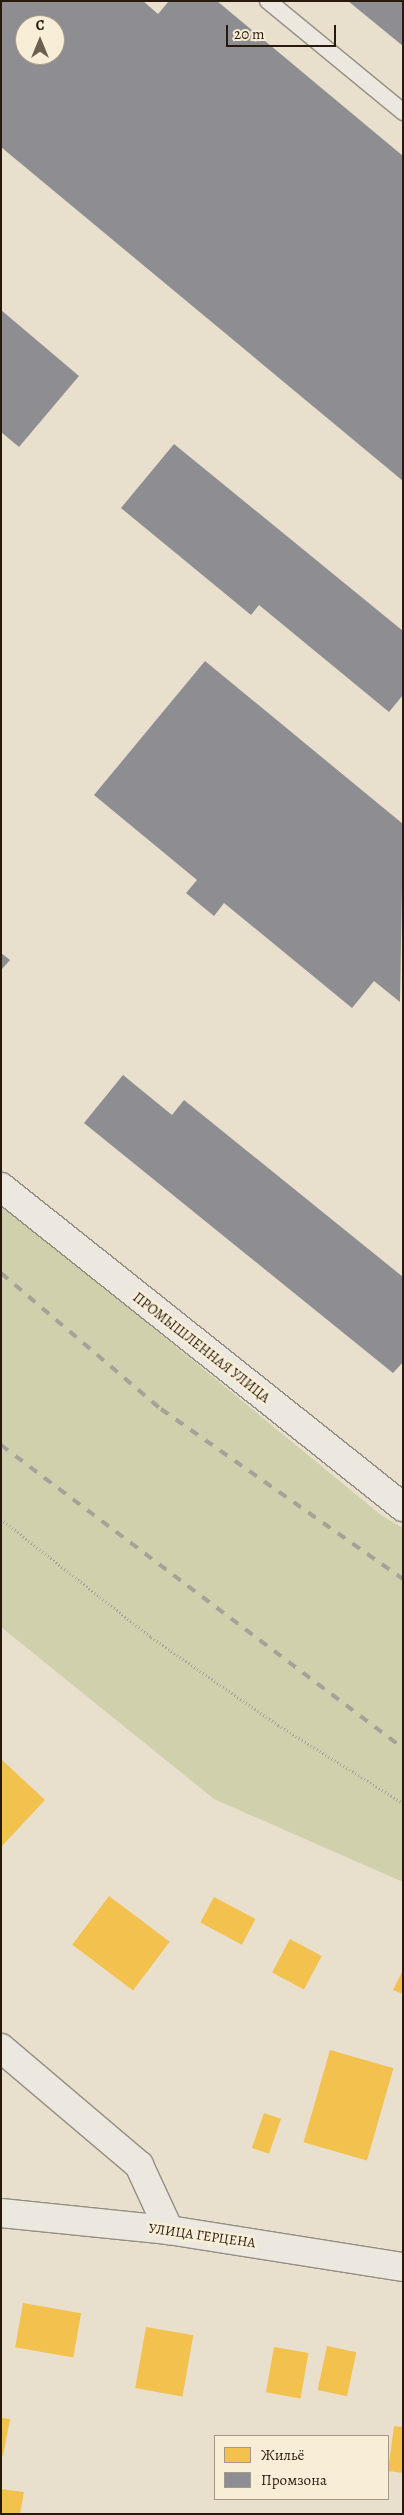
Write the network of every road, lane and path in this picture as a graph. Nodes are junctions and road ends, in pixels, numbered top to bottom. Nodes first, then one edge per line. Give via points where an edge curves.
1 (268, 1) edge
2 (403, 112) edge
3 (1, 1187) edge
4 (403, 1507) edge
5 (1, 1519) edge
6 (403, 1803) edge
7 (1, 2048) edge
8 (1, 2213) edge
9 (168, 2230) junction
10 (403, 2267) edge

1 - 2 lane
3 - 4 street, ПРОМЫШЛЕННАЯ УЛИЦА
5 - 6 path via 151,1638 278,1725
7 - 9 street via 139,2165
8 - 9 street, УЛИЦА ГЕРЦЕНА
9 - 10 street, УЛИЦА ГЕРЦЕНА

